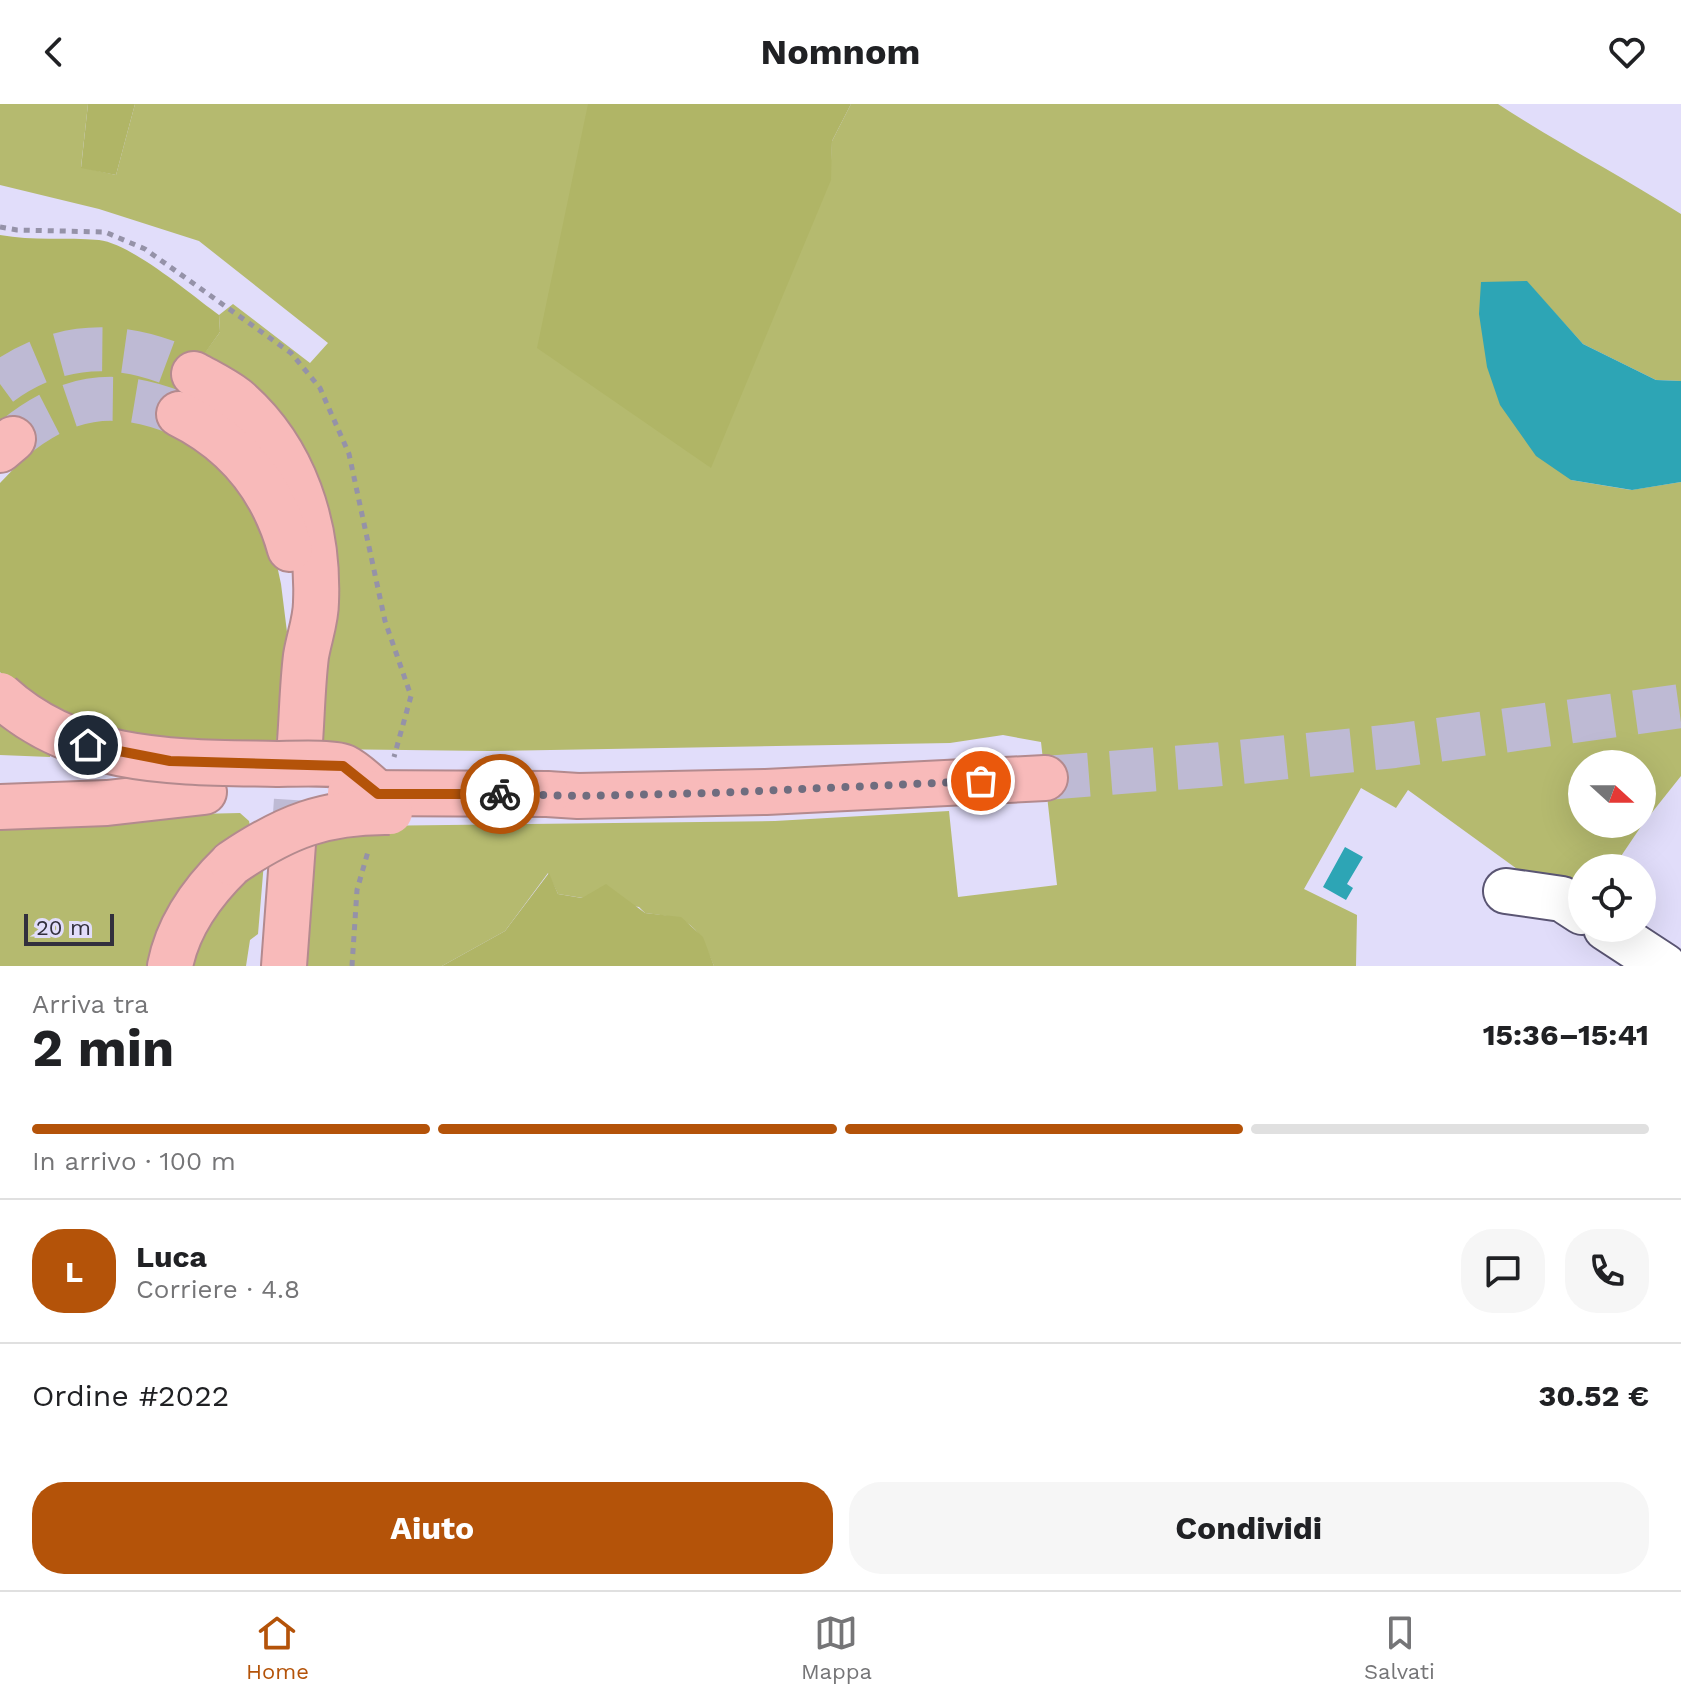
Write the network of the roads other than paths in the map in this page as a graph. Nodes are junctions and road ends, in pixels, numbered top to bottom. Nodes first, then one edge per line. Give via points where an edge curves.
1 (194, 374) tunnel mouth
2 (179, 414) tunnel mouth
3 (306, 658) junction
4 (0, 695) edge
5 (299, 754) tunnel mouth
6 (1045, 778) tunnel mouth
7 (0, 785) edge
8 (204, 792) junction
9 (378, 794) junction
10 (547, 794) junction
11 (0, 807) edge
12 (293, 844) tunnel mouth
13 (1506, 891) dead end
14 (1568, 903) edge
15 (1627, 942) edge
16 (170, 966) edge
17 (284, 966) edge
18 (1664, 966) edge

1 - 3 highway via 228,393 258,421 298,486 315,571 316,605
2 - 3 highway via 233,450 268,495 291,551
3 - 5 highway
4 - 9 highway, bridge via 34,722 88,745 170,761 343,766
6 - 10 highway via 705,793
7 - 8 highway
8 - 9 highway, bridge
8 - 11 highway
9 - 10 highway, bridge
10 - 16 highway, bridge via 510,813 371,812 284,831 232,863 204,892
12 - 17 highway
13 - 14 street
15 - 18 street

